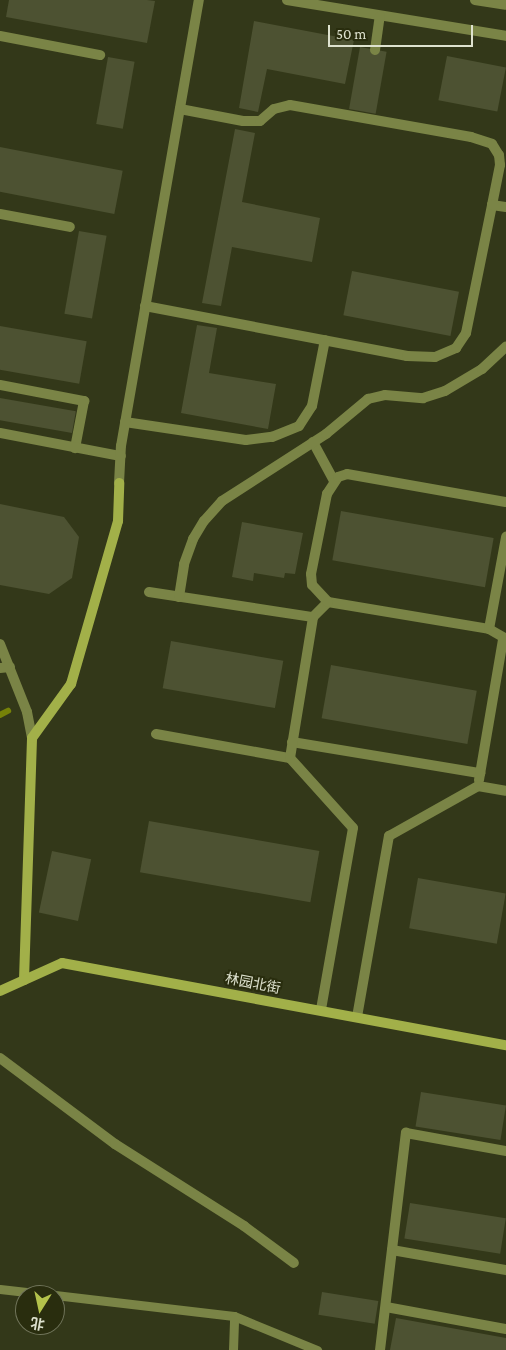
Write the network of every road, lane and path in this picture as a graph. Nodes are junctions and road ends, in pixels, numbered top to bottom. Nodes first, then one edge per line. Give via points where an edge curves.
1 (199, 0) edge
2 (287, 0) edge
3 (475, 0) edge
4 (506, 5) edge
5 (380, 16) junction
6 (0, 36) edge
7 (506, 36) edge
8 (375, 50) dead end
9 (100, 55) dead end
10 (180, 109) junction
11 (492, 205) junction
12 (506, 207) edge
13 (0, 214) edge
14 (70, 227) dead end
15 (145, 306) junction
16 (325, 340) junction
17 (506, 348) edge
18 (0, 385) edge
19 (125, 422) junction
20 (0, 434) edge
21 (313, 442) junction
22 (75, 448) junction
23 (120, 456) junction
24 (334, 481) junction
25 (506, 502) edge
26 (506, 537) edge
27 (149, 592) dead end
28 (179, 597) junction
29 (328, 602) junction
30 (313, 617) junction
31 (489, 629) junction
32 (505, 639) edge
33 (0, 644) edge
34 (5, 667) edge
35 (156, 734) dead end
36 (32, 738) junction
37 (292, 742) junction
38 (290, 758) junction
39 (480, 773) junction
40 (478, 786) junction
41 (506, 791) edge
42 (24, 980) junction
43 (0, 991) edge
44 (321, 1010) junction
45 (357, 1017) junction
46 (506, 1045) edge
47 (0, 1058) edge
48 (506, 1151) edge
49 (392, 1250) junction
50 (294, 1263) dead end
51 (506, 1270) edge
52 (0, 1289) edge
53 (15, 1291) edge
54 (65, 1296) edge
55 (386, 1306) junction
56 (234, 1316) junction
57 (506, 1329) edge
58 (233, 1350) edge
59 (317, 1350) edge
60 (380, 1350) edge

1 - 10 street
2 - 5 street
3 - 4 street
5 - 7 street
5 - 8 street
6 - 9 street
10 - 11 street via 243,121 260,121 274,109 290,105 471,137 492,144 499,155
10 - 15 street
11 - 12 street
11 - 16 street via 466,333 456,348 434,357 407,356
13 - 14 street
15 - 16 street
15 - 19 street
16 - 19 street via 312,406 299,426 272,437 246,440
17 - 21 street via 482,369 445,391 423,398 385,395 368,399
18 - 22 street via 84,401
19 - 23 street
20 - 22 street
21 - 24 street
21 - 28 street via 222,501 204,521 190,548
22 - 23 street
23 - 36 street via 118,521 71,684
24 - 25 street via 347,474
24 - 29 street via 327,494 311,574 312,585
26 - 31 street
27 - 28 street
28 - 30 street
29 - 30 street
29 - 31 street
30 - 37 street
31 - 32 street
32 - 39 street
33 - 34 street
34 - 36 street via 27,712
35 - 38 street
36 - 42 street
37 - 38 street
37 - 39 street
38 - 44 street via 353,828
39 - 40 street
40 - 41 street
40 - 45 street via 389,836
42 - 43 street, 林园北街
42 - 44 street, 林园北街 via 62,963
44 - 45 street, 林园北街
45 - 46 street, 林园北街
47 - 50 street via 115,1144 244,1226
48 - 49 street via 406,1133
49 - 51 street
49 - 55 street
52 - 53 lane
54 - 56 lane
55 - 57 street
55 - 60 street
56 - 58 lane
56 - 59 lane

